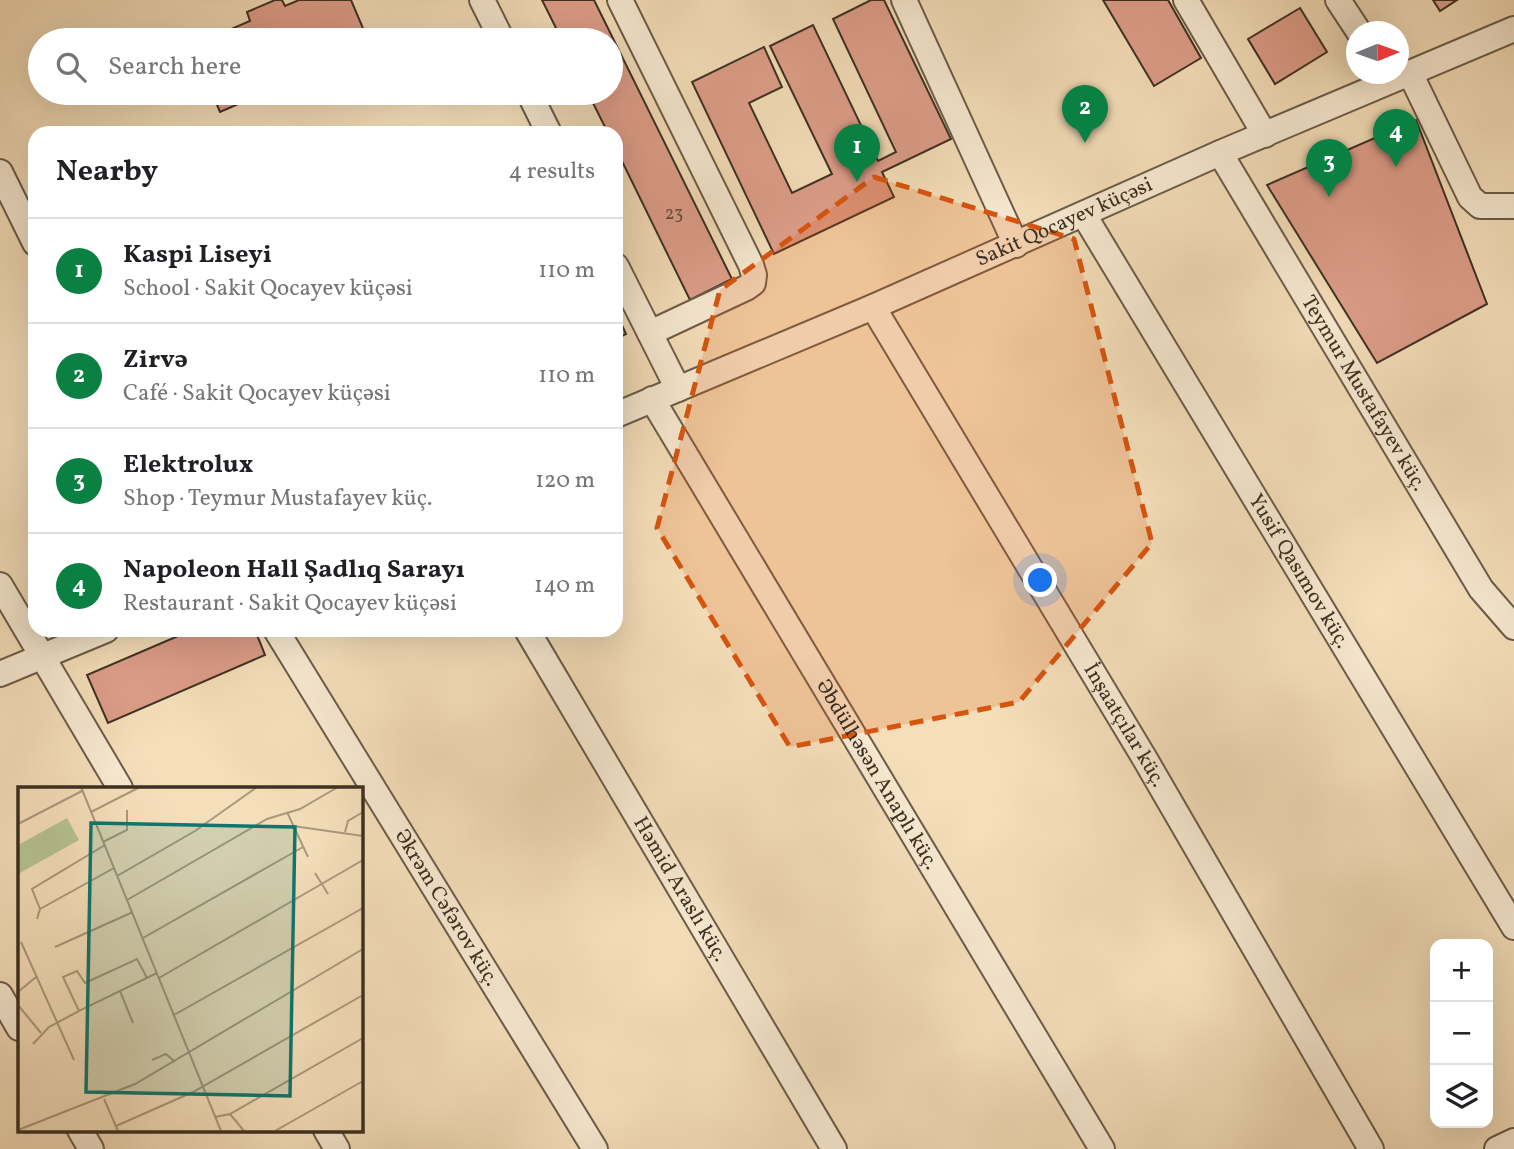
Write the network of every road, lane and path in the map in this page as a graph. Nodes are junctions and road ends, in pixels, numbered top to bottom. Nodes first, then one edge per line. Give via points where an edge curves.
1 (482, 0) edge
2 (620, 0) edge
3 (904, 0) edge
4 (1186, 0) edge
5 (1339, 0) edge
6 (1352, 21) edge
7 (496, 28) edge
8 (1514, 29) edge
9 (1409, 71) edge
10 (1378, 84) edge
11 (1401, 84) edge
12 (534, 105) edge
13 (545, 126) edge
14 (1265, 135) junction
15 (1220, 153) junction
16 (0, 172) edge
17 (1514, 206) edge
18 (1084, 215) junction
19 (28, 229) edge
20 (1016, 245) junction
21 (623, 280) edge
22 (873, 307) junction
23 (650, 332) junction
24 (678, 389) junction
25 (652, 399) junction
26 (623, 412) edge
27 (0, 585) edge
28 (1514, 627) edge
29 (28, 634) edge
30 (30, 637) edge
31 (89, 637) edge
32 (280, 637) edge
33 (531, 637) edge
34 (41, 657) junction
35 (0, 674) edge
36 (119, 787) edge
37 (1514, 927) edge
38 (0, 995) edge
39 (18, 1026) edge
40 (81, 1132) edge
41 (327, 1132) edge
42 (1514, 1141) edge
43 (91, 1149) edge
44 (337, 1149) edge
45 (595, 1149) edge
46 (834, 1149) edge
47 (1102, 1149) edge
48 (1371, 1149) edge
49 (1497, 1149) edge

1 - 7 street
2 - 23 street via 754,275 746,288
3 - 20 street
4 - 14 street
5 - 6 street
8 - 9 street, Sakit Qocayev küçəsi
10 - 14 street, Sakit Qocayev küçəsi
11 - 17 street via 1470,197 1480,206
12 - 13 street
14 - 15 street, Sakit Qocayev küçəsi
15 - 18 street, Sakit Qocayev küçəsi
15 - 28 street, Teymur Mustafayev küç. via 1481,589
16 - 19 street
18 - 20 street, Sakit Qocayev küçəsi
18 - 37 street, Yusif Qasımov küç.
20 - 22 street, Sakit Qocayev küçəsi
21 - 23 street
22 - 24 street, Sakit Qocayev küçəsi
22 - 48 street, İnşaatçılar küç. via 1145,759
23 - 24 street
24 - 25 street, Sakit Qocayev küçəsi
25 - 26 street, Sakit Qocayev küçəsi
25 - 47 street, Əbdülhəsən Anaplı küç.
27 - 29 street
30 - 34 street
31 - 34 street
32 - 45 street, Əkrəm Cəfərov küç.
33 - 46 street, Həmid Araslı küç.
34 - 35 street
34 - 36 street
38 - 39 street
40 - 43 street
41 - 44 street
42 - 49 street

